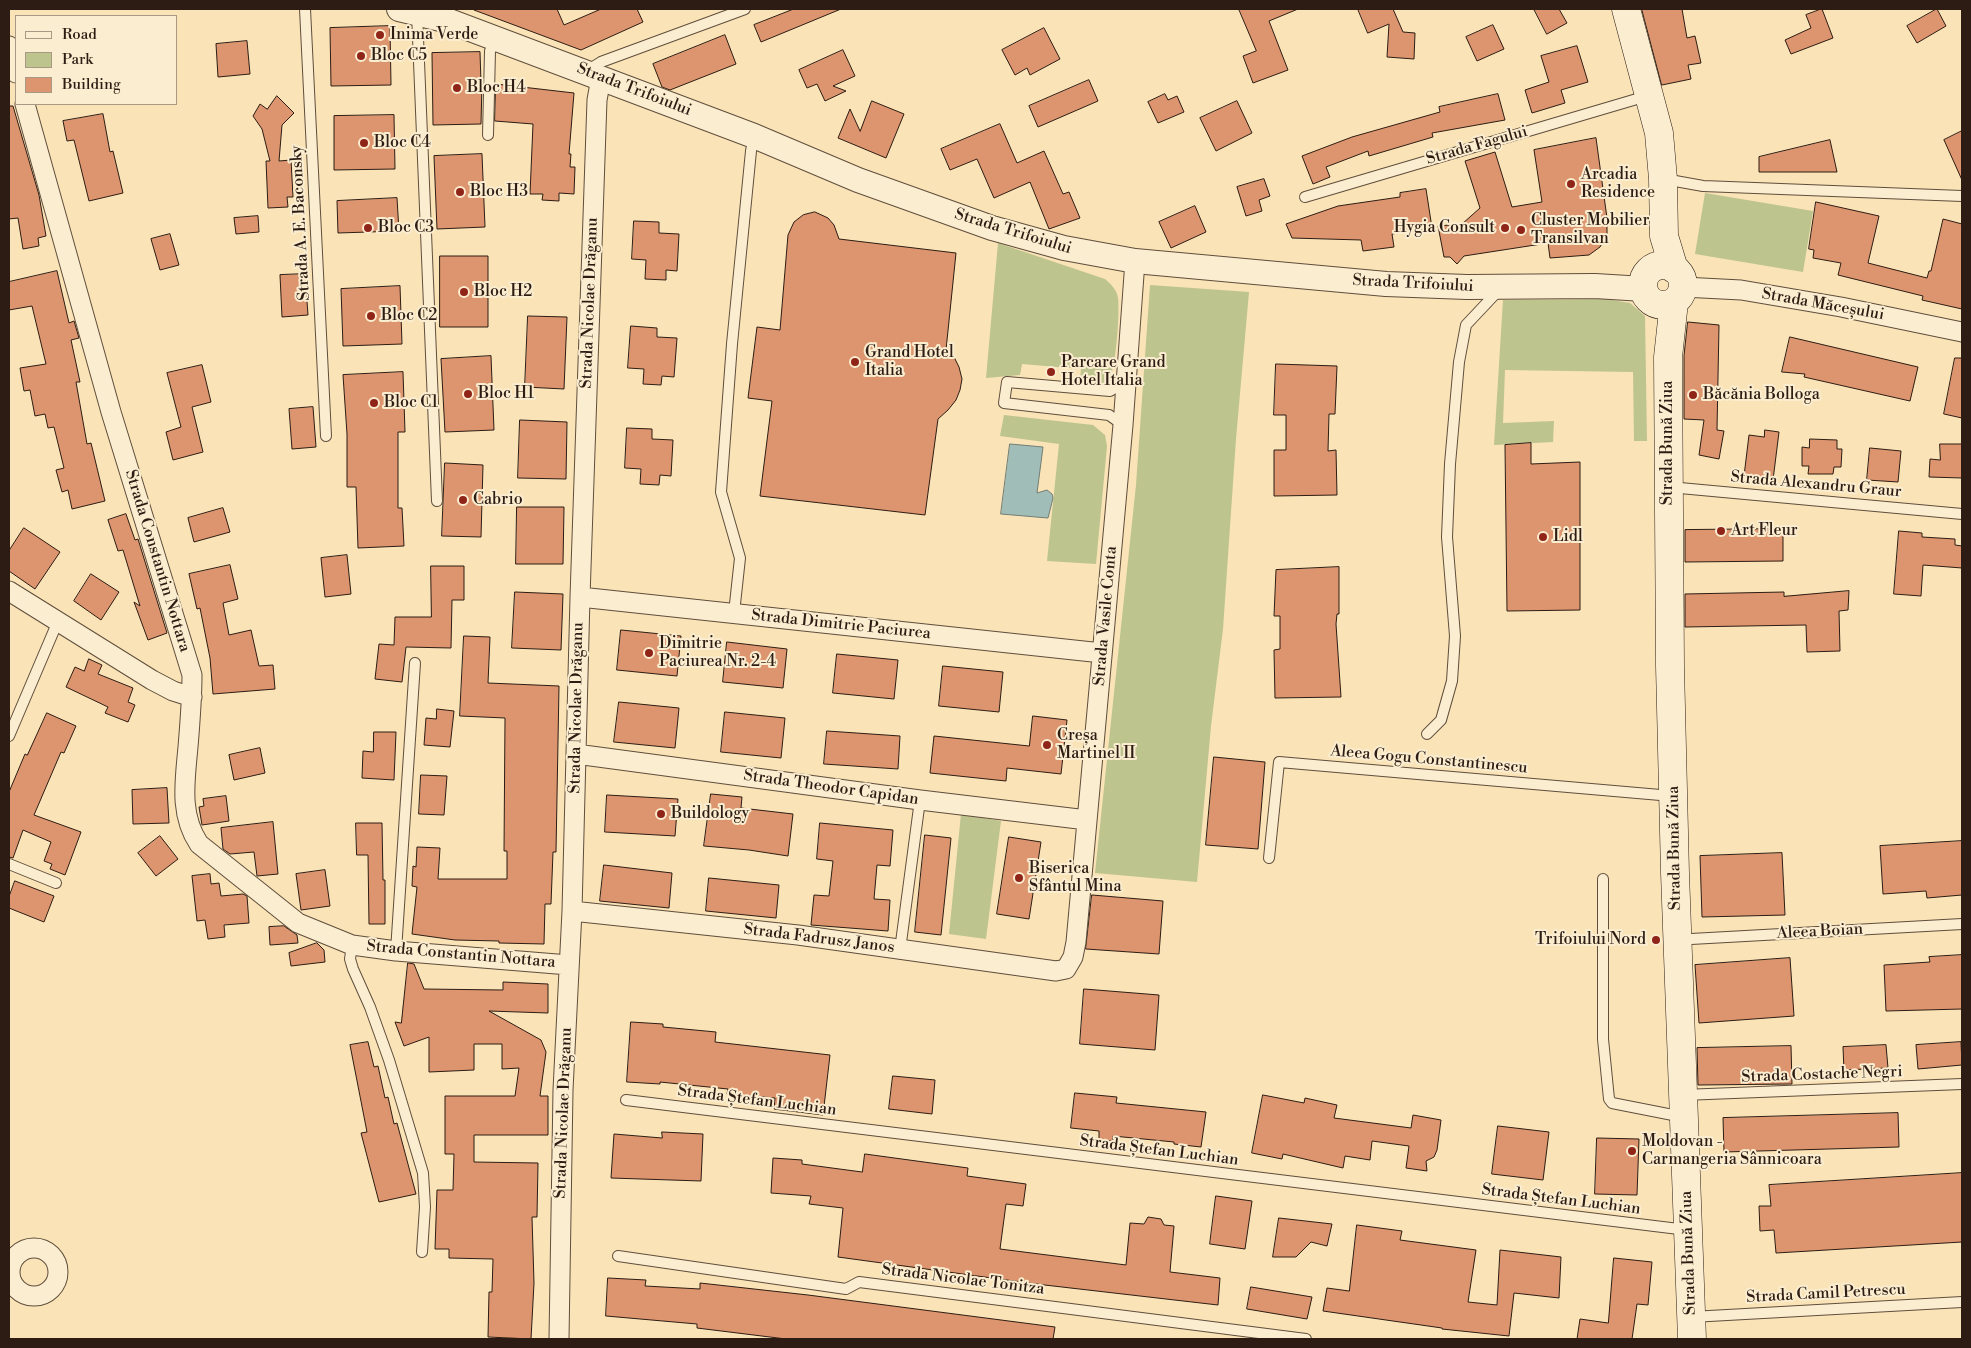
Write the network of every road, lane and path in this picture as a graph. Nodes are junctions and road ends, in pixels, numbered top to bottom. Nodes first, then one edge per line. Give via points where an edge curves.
1 (306, 9) edge
2 (745, 9) edge
3 (1626, 9) edge
4 (408, 10) edge
5 (497, 38) junction
6 (9, 46) edge
7 (15, 69) edge
8 (595, 75) junction
9 (1649, 96) junction
10 (25, 105) edge
11 (488, 135) dead end
12 (754, 136) junction
13 (1663, 179) junction
14 (1962, 196) edge
15 (1305, 198) dead end
16 (1135, 261) junction
17 (1663, 286) junction
18 (1501, 287) junction
19 (1962, 332) edge
20 (1126, 381) junction
21 (1123, 425) junction
22 (326, 436) dead end
23 (1668, 487) junction
24 (437, 501) dead end
25 (1962, 514) edge
26 (9, 591) edge
27 (580, 597) junction
28 (734, 613) junction
29 (58, 621) junction
30 (1102, 653) junction
31 (415, 663) dead end
32 (192, 698) junction
33 (1427, 734) dead end
34 (9, 736) edge
35 (576, 754) junction
36 (1673, 796) junction
37 (920, 800) junction
38 (1087, 820) junction
39 (1269, 858) dead end
40 (9, 864) edge
41 (1603, 879) dead end
42 (56, 883) dead end
43 (572, 911) junction
44 (1962, 924) edge
45 (1684, 939) junction
46 (352, 945) junction
47 (900, 950) junction
48 (396, 951) junction
49 (569, 965) junction
50 (1066, 969) joint
51 (1962, 1084) edge
52 (626, 1100) dead end
53 (1683, 1106) junction
54 (1689, 1231) junction
55 (422, 1252) dead end
56 (618, 1256) dead end
57 (1962, 1302) edge
58 (1691, 1328) edge
59 (559, 1339) edge
60 (1306, 1339) edge

1 - 22 lane, Strada A. E. Baconsky
2 - 8 lane via 601,62 593,67
3 - 9 main road
4 - 5 street, Strada Trifoiului via 457,17
4 - 24 lane, Strada Trifoiului
5 - 8 street, Strada Trifoiului
5 - 11 lane via 490,52
6 - 7 street
8 - 12 street, Strada Trifoiului
8 - 27 street, Strada Nicolae Drăganu via 597,100
9 - 13 main road via 1658,133
9 - 15 lane, Strada Fagului
10 - 32 street, Strada Constantin Nottara via 111,412 192,675
12 - 16 street, Strada Trifoiului via 858,180 992,228 1064,248
12 - 28 lane via 733,334 721,492 740,558
13 - 14 lane via 1703,186
13 - 17 main road
16 - 18 street, Strada Trifoiului via 1386,284
16 - 20 street, Strada Vasile Conta
17 - 18 street, Strada Trifoiului
17 - 19 street, Strada Măceșului via 1741,290
17 - 23 main road, Strada Bună Ziua via 1668,357
18 - 33 lane via 1466,325 1459,362 1450,464 1448,537 1455,636 1452,681 1441,720
20 - 21 street, Strada Vasile Conta
20 - 21 lane via 1110,391 1007,382 1004,403 1108,415
21 - 30 street, Strada Vasile Conta
23 - 25 lane, Strada Alexandru Graur
23 - 36 main road, Strada Bună Ziua
26 - 29 street
27 - 28 street, Strada Dimitrie Paciurea
27 - 35 street, Strada Nicolae Drăganu
28 - 30 street, Strada Dimitrie Paciurea
29 - 32 street via 152,680
29 - 34 lane
30 - 38 street, Strada Vasile Conta
31 - 48 lane
32 - 46 street, Strada Constantin Nottara via 184,805 199,844 298,922
35 - 37 street, Strada Theodor Capidan
35 - 43 street, Strada Nicolae Drăganu
36 - 39 lane, Aleea Gogu Constantinescu via 1279,762
36 - 45 main road, Strada Bună Ziua
37 - 38 street, Strada Theodor Capidan
37 - 47 lane
38 - 50 street, Strada Vasile Conta via 1076,942
40 - 42 lane
41 - 53 lane, Strada Costache Negri via 1603,1039 1609,1099 1612,1103
43 - 47 street, Strada Fadrusz Janos via 798,935
43 - 49 street, Strada Nicolae Drăganu
44 - 45 lane, Aleea Boian
45 - 53 main road, Strada Bună Ziua
46 - 48 street, Strada Constantin Nottara
46 - 55 lane, Strada Constantin Nottara via 350,959 353,969 390,1060 423,1173
47 - 50 street, Strada Fadrusz Janos
48 - 49 street, Strada Constantin Nottara
49 - 59 street, Strada Nicolae Drăganu
51 - 53 lane, Strada Costache Negri
52 - 54 lane, Strada Ștefan Luchian
53 - 54 main road, Strada Bună Ziua
54 - 58 main road, Strada Bună Ziua
56 - 60 lane, Strada Nicolae Tonitza via 846,1290 859,1282
57 - 58 lane, Strada Camil Petrescu

